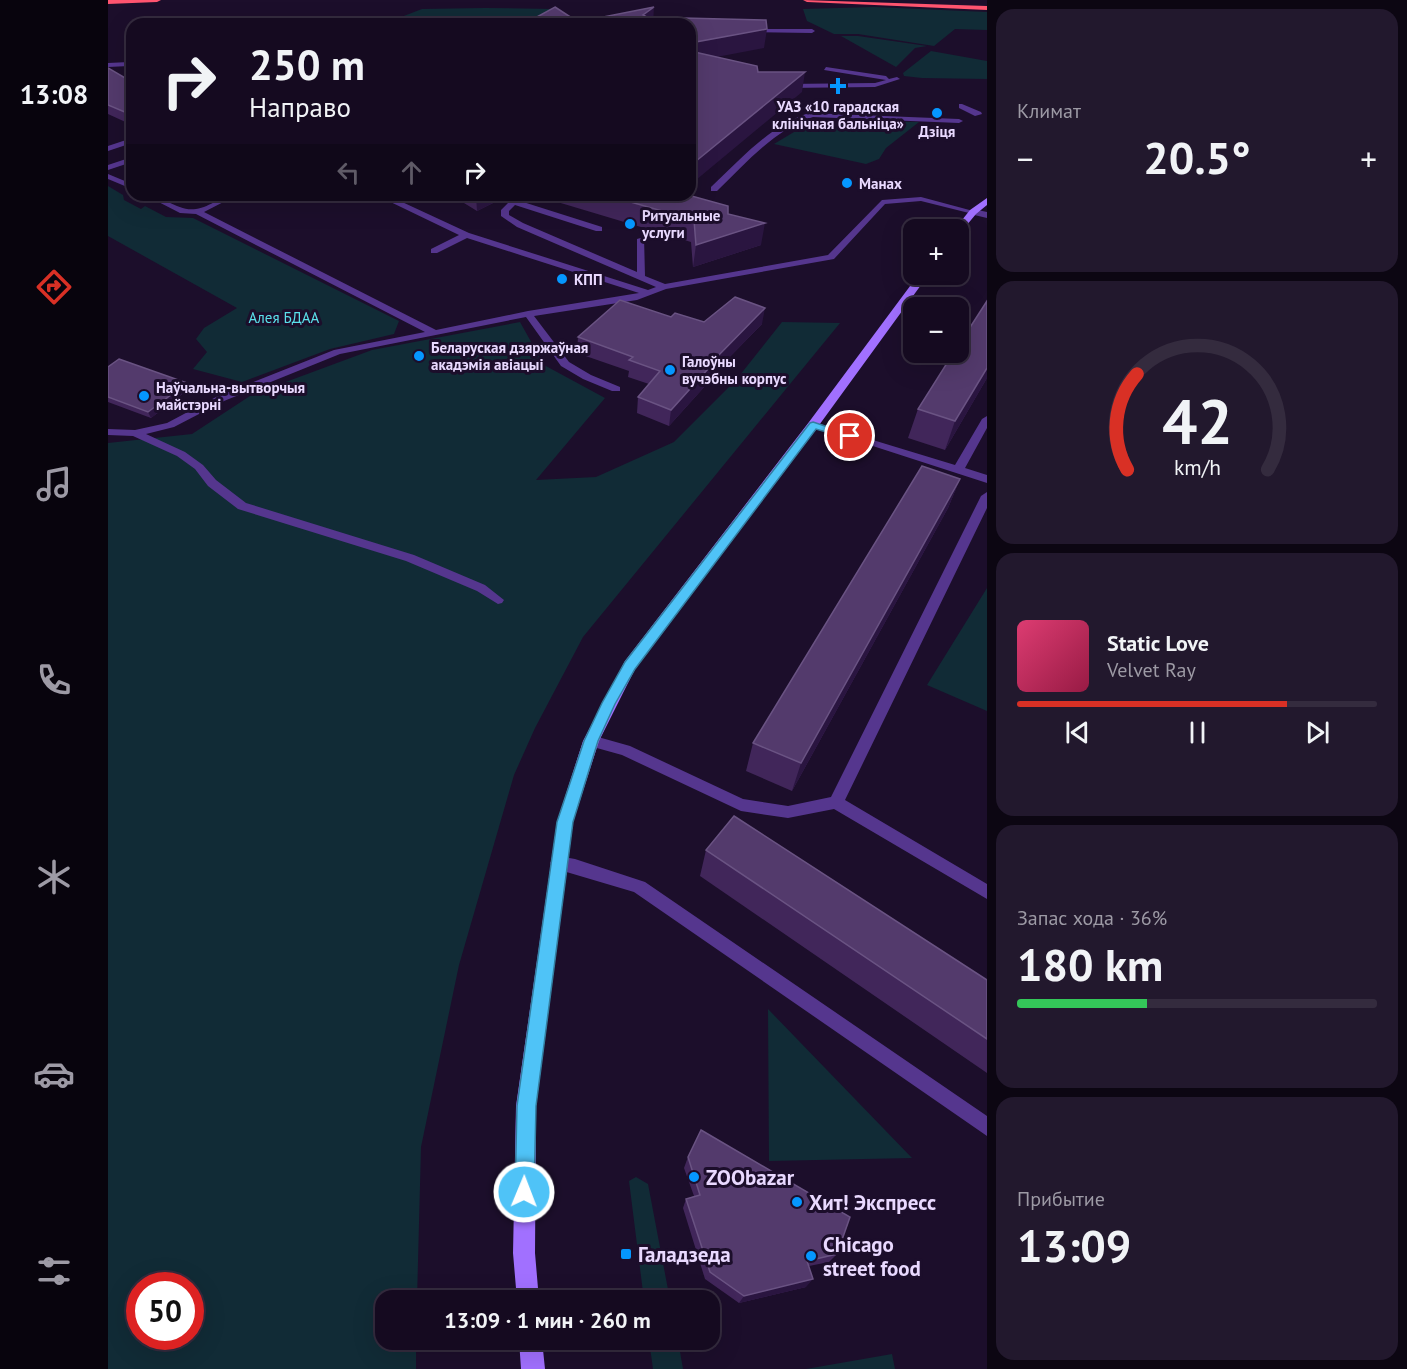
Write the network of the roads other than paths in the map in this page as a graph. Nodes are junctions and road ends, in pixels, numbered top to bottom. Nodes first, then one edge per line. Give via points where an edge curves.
1 (157, 0) edge
2 (807, 0) edge
3 (968, 0) edge
4 (987, 1) edge
5 (108, 2) edge
6 (987, 8) edge
7 (736, 30) edge
8 (812, 32) dead end
9 (126, 65) edge
10 (108, 66) edge
11 (826, 69) dead end
12 (772, 86) edge
13 (963, 106) dead end
14 (978, 114) dead end
15 (959, 121) dead end
16 (126, 142) edge
17 (108, 149) edge
18 (126, 161) edge
19 (108, 168) edge
20 (108, 176) edge
21 (126, 184) edge
22 (714, 189) dead end
23 (162, 201) edge
24 (221, 201) edge
25 (393, 201) edge
26 (511, 201) edge
27 (987, 201) edge
28 (514, 202) junction
29 (198, 212) junction
30 (973, 212) junction
31 (987, 215) edge
32 (967, 219) edge
33 (599, 229) dead end
34 (466, 235) junction
35 (641, 239) dead end
36 (434, 250) dead end
37 (641, 278) junction
38 (916, 285) edge
39 (664, 287) junction
40 (648, 293) junction
41 (528, 314) junction
42 (435, 333) junction
43 (616, 389) dead end
44 (987, 419) edge
45 (813, 425) junction
46 (108, 432) edge
47 (135, 433) junction
48 (958, 470) junction
49 (987, 479) edge
50 (987, 496) edge
51 (498, 600) dead end
52 (591, 741) junction
53 (836, 802) junction
54 (558, 863) junction
55 (987, 892) edge
56 (987, 1127) edge
57 (527, 1290) edge
58 (532, 1350) edge
59 (533, 1369) edge

1 - 5 highway
2 - 6 highway
3 - 4 highway
7 - 8 lane
9 - 10 lane
11 - 12 lane via 897,79 875,85
13 - 14 lane
15 - 22 lane via 801,118
16 - 17 lane
18 - 19 lane
20 - 21 lane
23 - 29 lane via 183,211
24 - 29 lane
25 - 34 lane
26 - 28 lane
27 - 30 main road
28 - 33 lane
28 - 37 lane via 505,210 505,216 520,225
29 - 42 lane
30 - 31 street
30 - 32 main road
30 - 39 lane via 921,199 882,202 831,257
34 - 36 lane
34 - 40 lane
35 - 37 lane
37 - 39 lane
38 - 45 main road
39 - 40 lane
40 - 41 lane
41 - 42 lane
41 - 43 lane via 565,364
42 - 47 lane via 337,352 220,399 170,425
44 - 48 lane
45 - 48 lane
45 - 52 main road via 630,665
46 - 47 lane
47 - 51 lane via 181,454 242,506 410,558 481,588
48 - 49 lane
50 - 53 lane
52 - 53 lane via 625,750 741,805 788,812
52 - 54 main road via 565,822
53 - 55 lane
54 - 56 lane via 639,887
54 - 57 main road via 526,1106
58 - 59 main road

